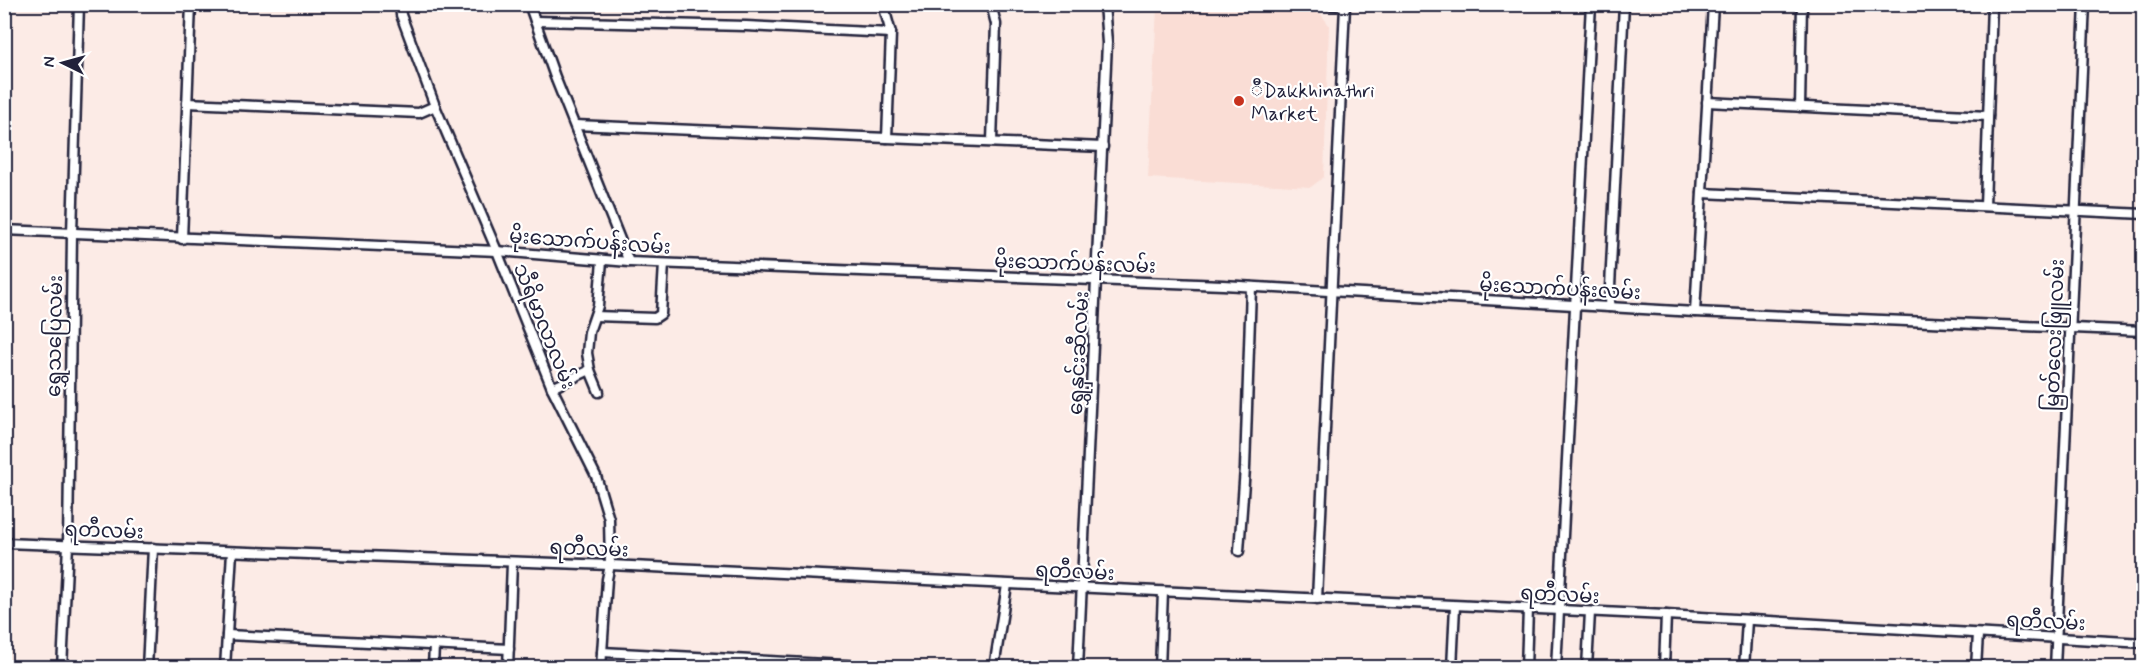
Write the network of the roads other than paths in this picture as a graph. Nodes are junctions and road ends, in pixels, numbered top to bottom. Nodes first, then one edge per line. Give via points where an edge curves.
1 (79, 4) edge
2 (191, 4) edge
3 (400, 4) edge
4 (529, 4) edge
5 (883, 4) edge
6 (991, 4) edge
7 (1104, 4) edge
8 (1317, 4) edge
9 (1591, 4) edge
10 (1624, 4) edge
11 (1713, 4) edge
12 (1802, 4) edge
13 (1992, 4) edge
14 (2085, 4) edge
15 (1345, 5) edge
16 (535, 21) junction
17 (891, 33) junction
18 (1707, 102) junction
19 (187, 103) junction
20 (435, 106) junction
21 (1800, 107) junction
22 (1988, 116) junction
23 (575, 125) junction
24 (887, 138) junction
25 (993, 141) junction
26 (1103, 147) junction
27 (1702, 193) junction
28 (1985, 206) junction
29 (2075, 210) junction
30 (2144, 214) edge
31 (4, 230) edge
32 (72, 233) junction
33 (182, 239) junction
34 (497, 251) junction
35 (602, 261) junction
36 (629, 262) junction
37 (664, 264) junction
38 (1098, 280) junction
39 (1251, 286) junction
40 (1330, 291) junction
41 (1576, 305) junction
42 (1609, 307) junction
43 (1695, 312) junction
44 (595, 316) junction
45 (2072, 328) junction
46 (2144, 331) edge
47 (590, 370) junction
48 (552, 388) junction
49 (599, 393) dead end
50 (4, 543) edge
51 (68, 545) junction
52 (153, 548) junction
53 (1239, 551) dead end
54 (232, 552) junction
55 (512, 563) junction
56 (610, 565) junction
57 (1007, 585) junction
58 (1083, 588) junction
59 (1163, 592) junction
60 (1317, 599) junction
61 (1455, 606) junction
62 (1528, 609) junction
63 (1558, 610) junction
64 (1590, 612) junction
65 (1666, 615) junction
66 (1747, 620) junction
67 (1978, 634) junction
68 (226, 635) junction
69 (2056, 638) junction
70 (2144, 643) edge
71 (434, 645) junction
72 (509, 649) junction
73 (602, 652) junction
74 (694, 657) junction
75 (776, 664) edge
76 (62, 668) edge
77 (147, 668) edge
78 (225, 668) edge
79 (433, 668) edge
80 (508, 668) edge
81 (601, 668) edge
82 (693, 668) edge
83 (900, 668) edge
84 (994, 668) edge
85 (1078, 668) edge
86 (1160, 668) edge
87 (1452, 668) edge
88 (1526, 668) edge
89 (1556, 668) edge
90 (1587, 668) edge
91 (1664, 668) edge
92 (1744, 668) edge
93 (1976, 668) edge
94 (2055, 668) edge

1 - 32 street, ရွှေသပြေလမ်း
2 - 19 street
3 - 20 street, သီရိမာလာလမ်း
4 - 16 street
5 - 17 street
6 - 25 street via 996,24
7 - 26 street, ရွှေနှင်းဆီလမ်း via 1107,43
8 - 15 street
9 - 41 street
10 - 42 street
11 - 18 street
12 - 21 street
13 - 22 street
14 - 29 street, မြတ်လေးဖြူလမ်း
15 - 40 street
16 - 17 street
16 - 23 street
17 - 24 street
18 - 21 street
18 - 27 street
19 - 20 street via 419,113
19 - 33 street
20 - 34 street, သီရိမာလာလမ်း
21 - 22 street
22 - 28 street
23 - 24 street
23 - 36 street
24 - 25 street
25 - 26 street
26 - 38 street, ရွှေနှင်းဆီလမ်း
27 - 28 street
27 - 43 street
28 - 29 street
29 - 30 street
29 - 45 street, မြတ်လေးဖြူလမ်း
31 - 32 street, မိုးသောက်ပန်းလမ်း
32 - 33 street, မိုးသောက်ပန်းလမ်း
32 - 51 street, ရွှေသပြေလမ်း
33 - 34 street, မိုးသောက်ပန်းလမ်း
34 - 35 street, မိုးသောက်ပန်းလမ်း
34 - 48 street, သီရိမာလာလမ်း
35 - 36 street, မိုးသောက်ပန်းလမ်း
35 - 44 street
36 - 37 street, မိုးသောက်ပန်းလမ်း
37 - 38 street, မိုးသောက်ပန်းလမ်း
37 - 44 street via 661,314 656,318
38 - 39 street, မိုးသောက်ပန်းလမ်း
38 - 58 street, ရွှေနှင်းဆီလမ်း
39 - 40 street, မိုးသောက်ပန်းလမ်း
39 - 53 street
40 - 41 street, မိုးသောက်ပန်းလမ်း
40 - 60 street
41 - 42 street, မိုးသောက်ပန်းလမ်း
41 - 63 street
42 - 43 street, မိုးသောက်ပန်းလမ်း
43 - 45 street, မိုးသောက်ပန်းလမ်း
44 - 47 street via 587,352
45 - 46 street, မိုးသောက်ပန်းလမ်း
45 - 69 street, မြတ်လေးဖြူလမ်း
47 - 48 street
47 - 49 street
48 - 56 street, သီရိမာလာလမ်း via 596,476 609,519
50 - 51 street, ရတီလမ်း
51 - 52 street, ရတီလမ်း
51 - 76 street, ရွှေသပြေလမ်း
52 - 54 street, ရတီလမ်း
52 - 77 street
54 - 55 street, ရတီလမ်း
54 - 68 street
55 - 56 street, ရတီလမ်း
55 - 72 street
56 - 57 street, ရတီလမ်း
56 - 73 street, သီရိမာလာလမ်း
57 - 58 street, ရတီလမ်း
57 - 84 street
58 - 59 street, ရတီလမ်း
58 - 85 street, ရွှေနှင်းဆီလမ်း
59 - 60 street, ရတီလမ်း
59 - 86 street
60 - 61 street, ရတီလမ်း
61 - 62 street, ရတီလမ်း
61 - 87 street
62 - 63 street, ရတီလမ်း
62 - 88 street
63 - 64 street, ရတီလမ်း
63 - 89 street
64 - 65 street, ရတီလမ်း
64 - 90 street
65 - 66 street, ရတီလမ်း
65 - 91 street
66 - 67 street, ရတီလမ်း
66 - 92 street
67 - 69 street, ရတီလမ်း
67 - 93 street
68 - 71 street
68 - 78 street
69 - 70 street, ရတီလမ်း
69 - 94 street, မြတ်လေးဖြူလမ်း
71 - 72 street
71 - 79 street
72 - 80 street
73 - 74 street
73 - 81 street, သီရိမာလာလမ်း
74 - 75 street
74 - 82 street
75 - 83 street

